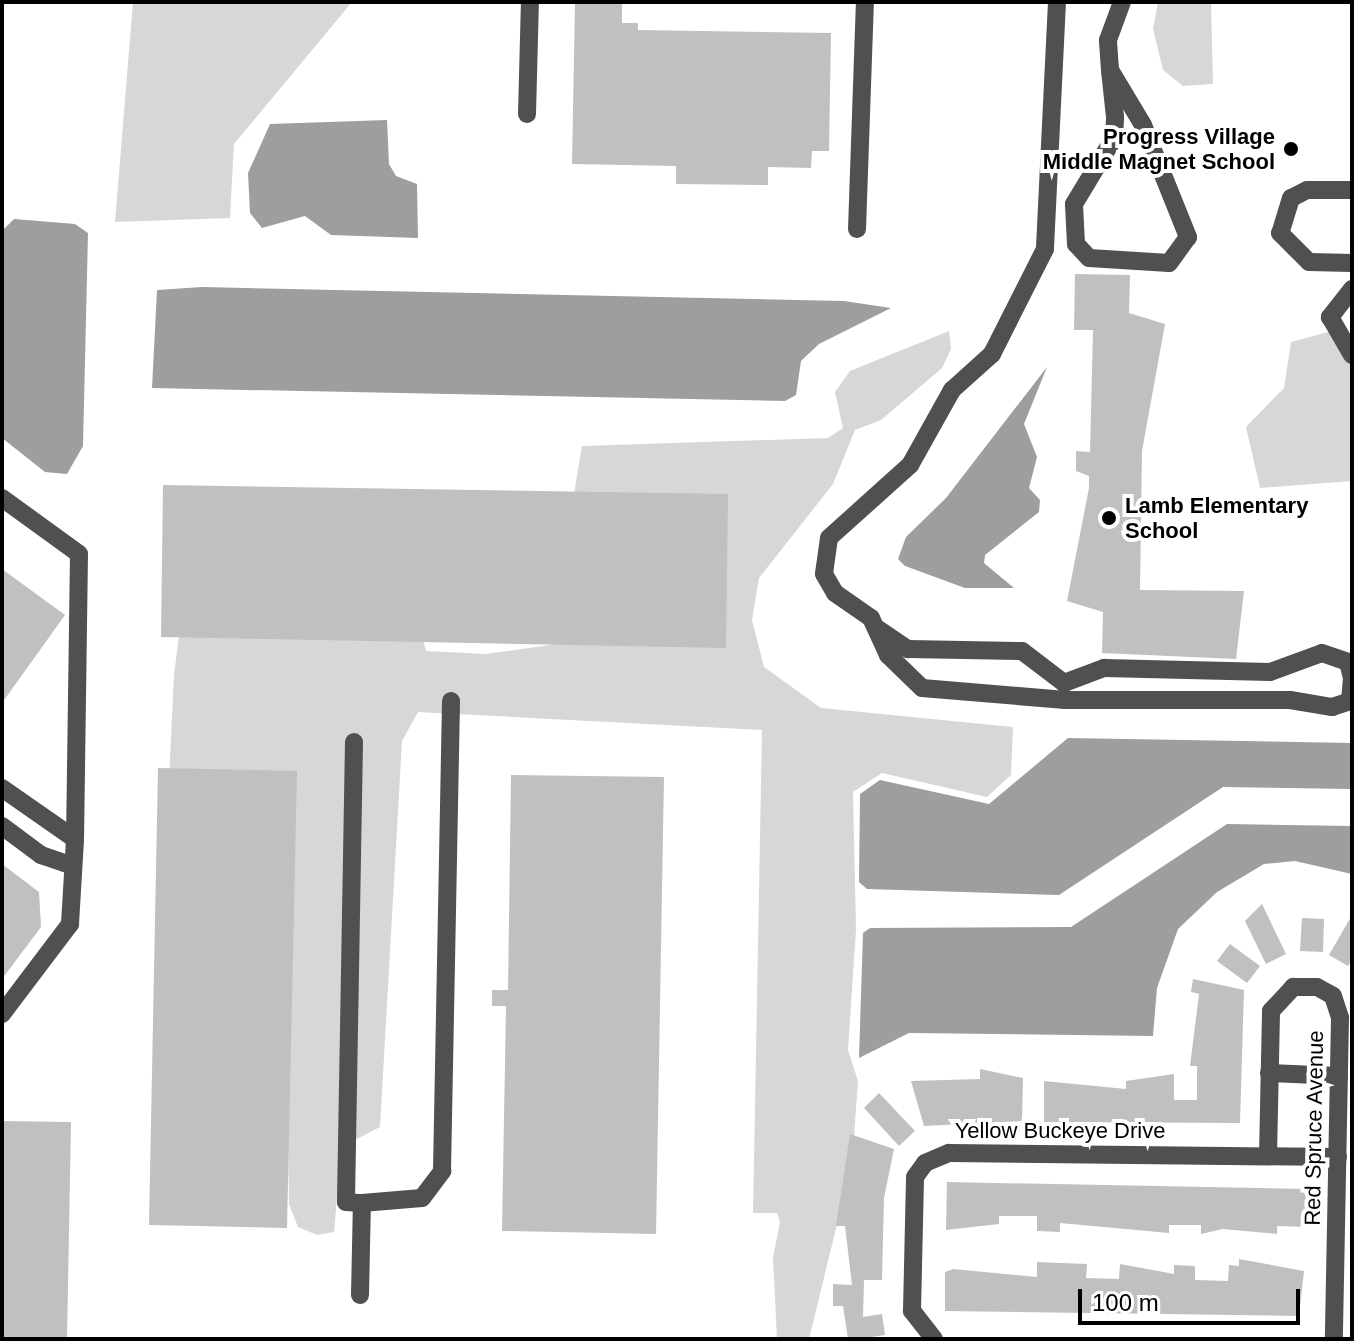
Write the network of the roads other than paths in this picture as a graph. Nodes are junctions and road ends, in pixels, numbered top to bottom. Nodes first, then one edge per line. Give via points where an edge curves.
1 (530, 2) edge
2 (865, 2) edge
3 (1057, 2) edge
4 (1122, 2) edge
5 (1110, 70) junction
6 (527, 114) dead end
7 (1352, 190) edge
8 (857, 229) dead end
9 (1352, 263) edge
10 (1352, 289) edge
11 (1352, 355) edge
12 (2, 498) edge
13 (878, 629) junction
14 (1352, 679) edge
15 (451, 701) dead end
16 (354, 742) dead end
17 (2, 788) edge
18 (2, 826) edge
19 (75, 839) junction
20 (73, 866) junction
21 (2, 1014) edge
22 (1269, 1073) junction
23 (1339, 1076) junction
24 (1268, 1156) junction
25 (1338, 1157) junction
26 (362, 1203) junction
27 (360, 1295) dead end
28 (934, 1339) edge
29 (1334, 1339) edge

1 - 6 street
2 - 8 street
3 - 13 street via 1045,249 992,354 952,390 910,465 840,523 823,555 835,593
4 - 5 street via 1108,40
5 - 5 street via 1114,138 1074,204 1076,244 1089,258 1169,263 1188,237 1143,125
7 - 9 street via 1307,190 1291,198 1280,233 1309,262
10 - 11 street via 1330,317
12 - 19 street via 79,554
13 - 14 street via 908,649 1022,651 1064,683 1104,668 1270,672 1322,653 1348,662
13 - 14 street via 888,655 922,688 1065,700 1290,700 1332,707 1350,701
15 - 26 street via 442,1171 422,1198
16 - 26 street via 346,1202
17 - 19 street
18 - 20 street via 48,859
19 - 20 street
20 - 21 street via 70,924
22 - 23 street
22 - 23 street, Red Spruce Avenue via 1277,999 1293,987 1317,987 1333,996 1340,1018
22 - 24 street, Red Spruce Avenue
23 - 25 street, Red Spruce Avenue
24 - 25 street, Yellow Buckeye Drive
24 - 28 street, Yellow Buckeye Drive via 949,1153 925,1163 915,1177 912,1311
25 - 29 street, Red Spruce Avenue
26 - 27 street

